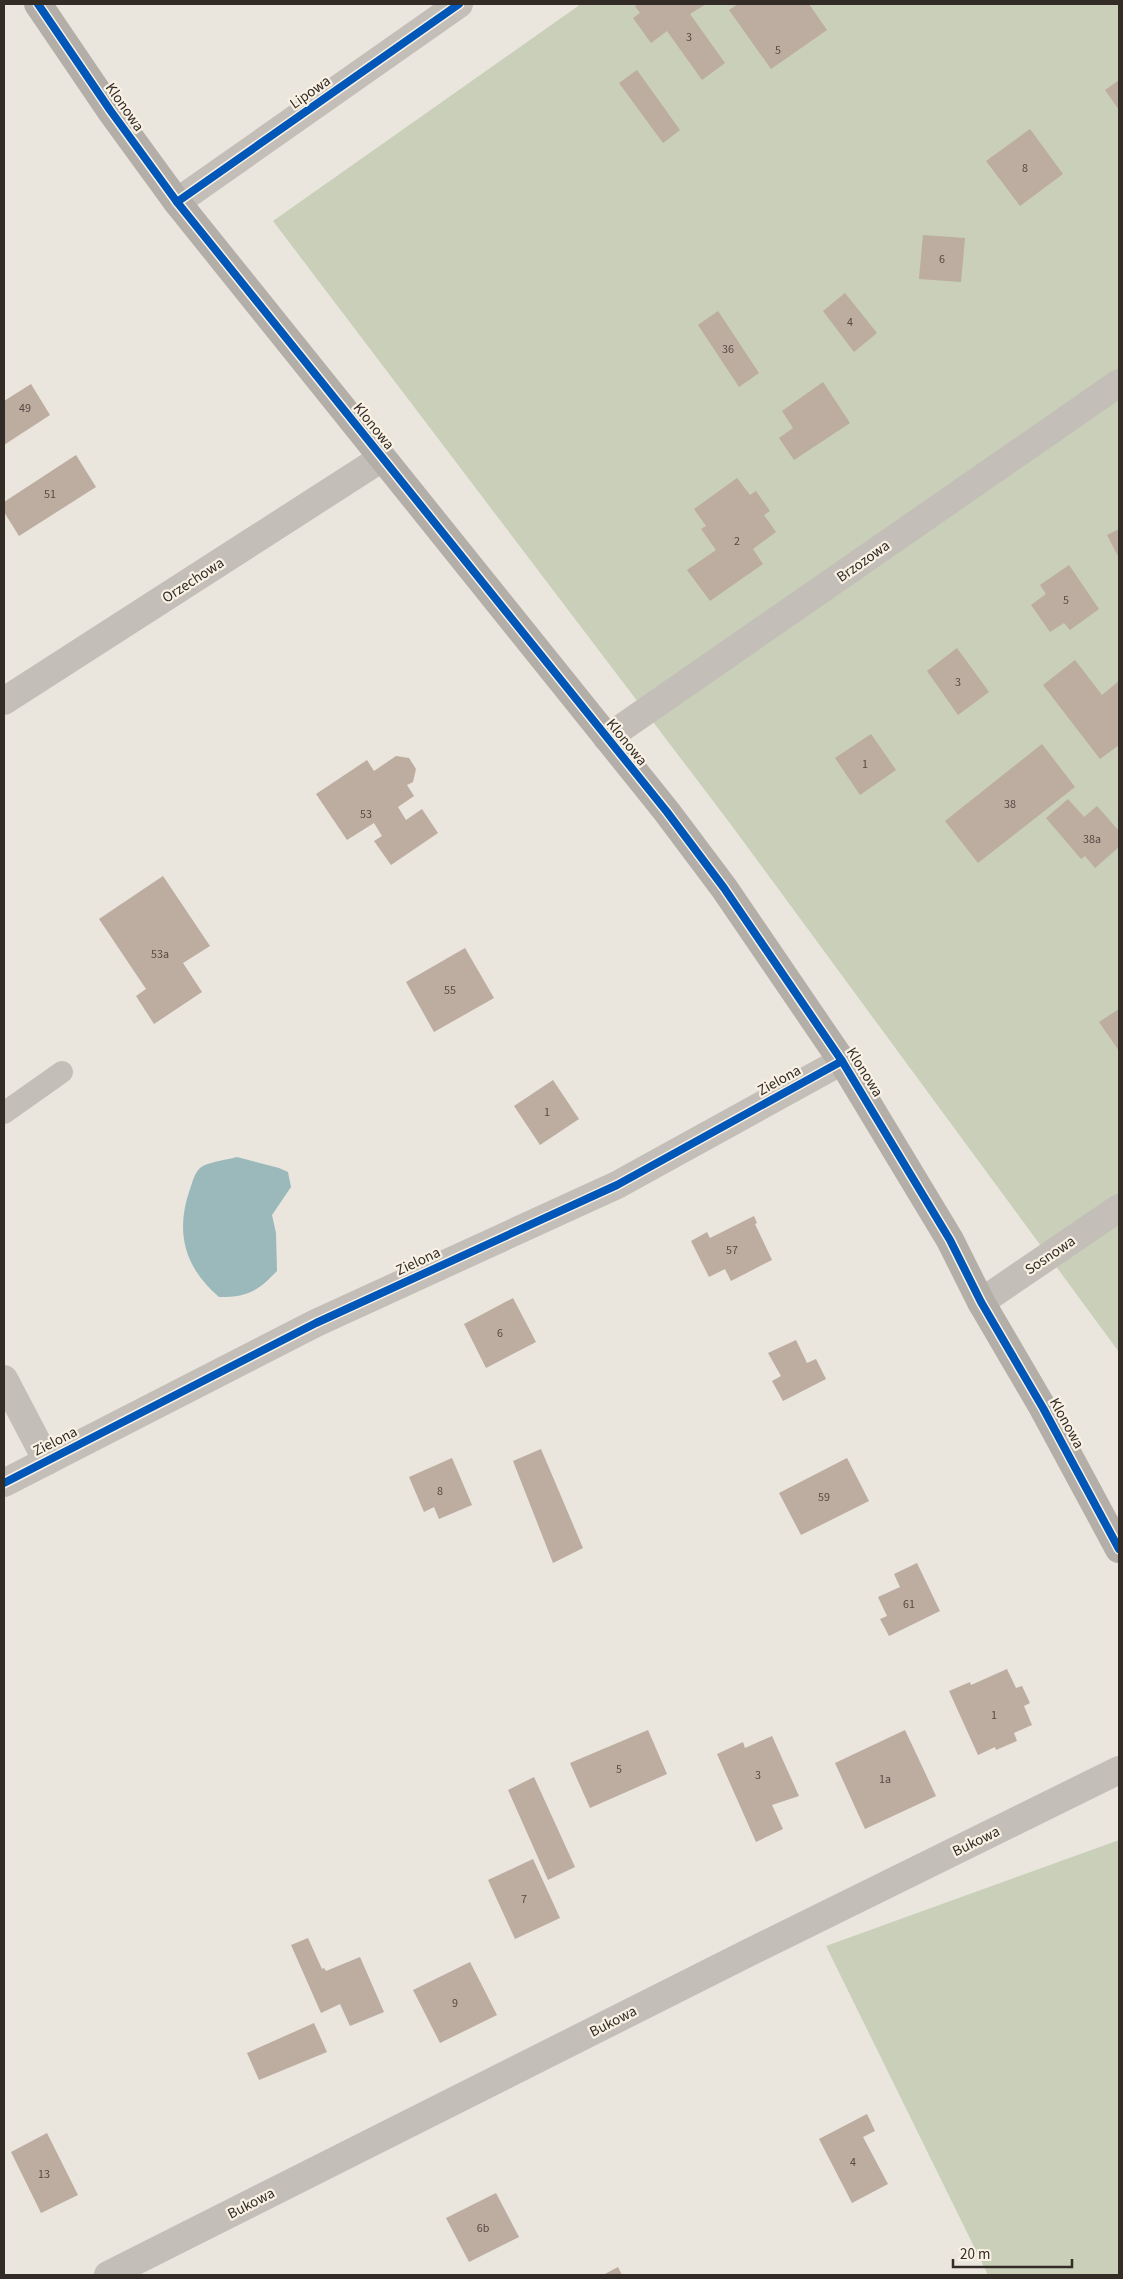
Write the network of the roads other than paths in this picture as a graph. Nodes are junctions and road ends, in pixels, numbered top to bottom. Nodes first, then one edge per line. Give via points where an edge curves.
1 (38, 4) edge
2 (459, 4) edge
3 (177, 202) junction
4 (1119, 383) edge
5 (382, 458) junction
6 (4, 701) edge
7 (607, 738) junction
8 (842, 1061) junction
9 (62, 1072) dead end
10 (4, 1113) edge
11 (1119, 1208) edge
12 (981, 1302) junction
13 (4, 1379) edge
14 (47, 1461) junction
15 (4, 1483) edge
16 (1119, 1549) edge
17 (1119, 1770) edge
18 (108, 2275) edge

1 - 3 street, Klonowa
2 - 3 street, Lipowa
3 - 5 street, Klonowa
4 - 7 street, Brzozowa
5 - 6 street, Orzechowa
5 - 7 street, Klonowa
7 - 8 street, Klonowa via 724,888
8 - 12 street, Klonowa via 950,1240
8 - 14 street, Zielona via 617,1185 316,1323
9 - 10 lane
11 - 12 street, Sosnowa
12 - 16 street, Klonowa
13 - 14 street
14 - 15 street, Zielona
17 - 18 street, Bukowa

